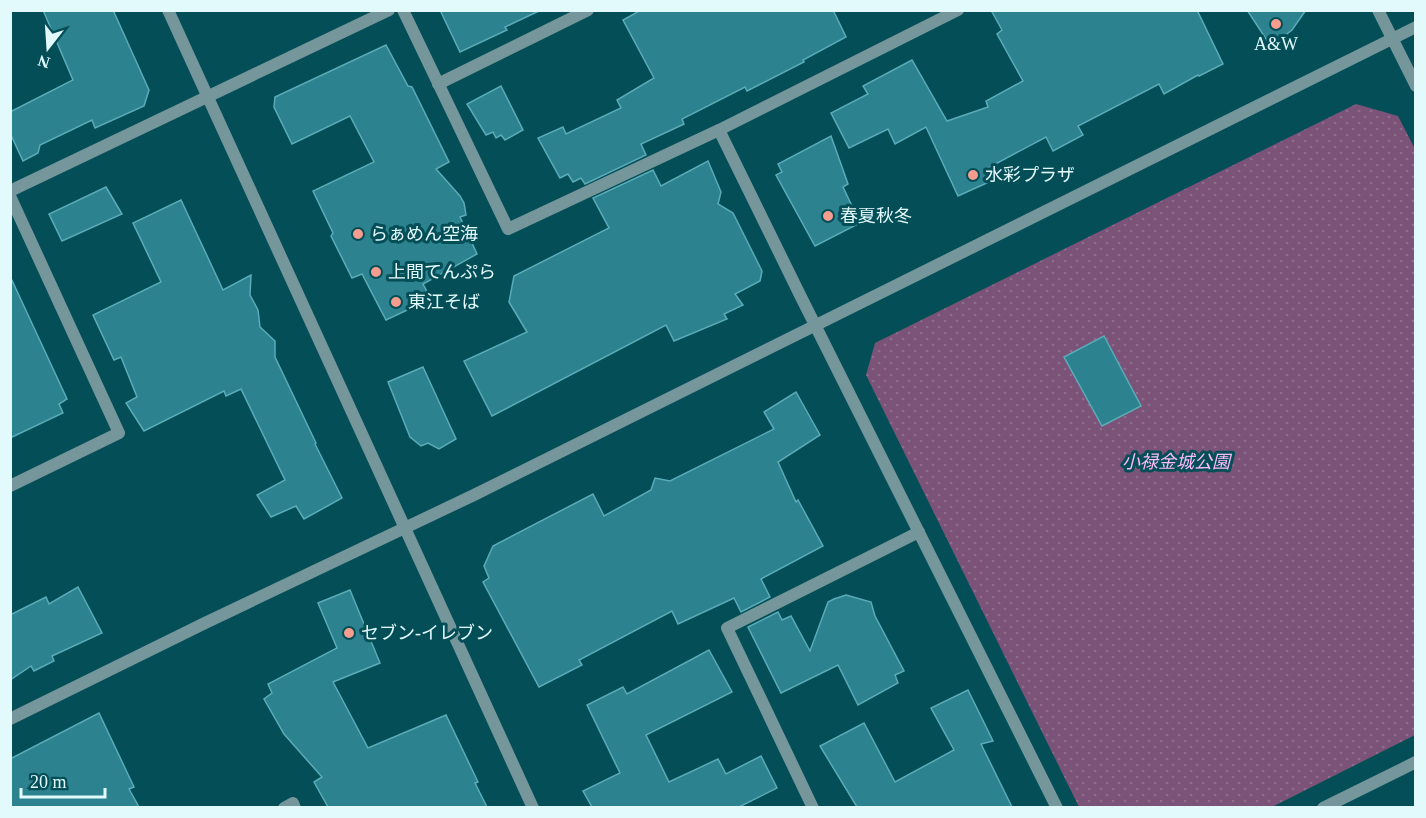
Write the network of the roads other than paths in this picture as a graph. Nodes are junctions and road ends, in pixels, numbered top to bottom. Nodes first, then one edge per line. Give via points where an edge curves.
1 (168, 10) edge
2 (389, 10) edge
3 (403, 10) edge
4 (588, 10) edge
5 (958, 10) edge
6 (1378, 10) edge
7 (1416, 27) edge
8 (1392, 39) junction
9 (438, 84) junction
10 (1416, 86) edge
11 (208, 98) junction
12 (719, 130) junction
13 (10, 190) edge
14 (10, 196) edge
15 (815, 325) junction
16 (10, 486) edge
17 (404, 528) junction
18 (919, 532) junction
19 (10, 718) edge
20 (1416, 762) edge
21 (284, 807) edge
22 (295, 807) edge
23 (533, 807) edge
24 (813, 807) edge
25 (1057, 807) edge
26 (1323, 807) edge

1 - 11 street
2 - 11 street
3 - 9 street
4 - 9 street
5 - 12 street
6 - 8 street
7 - 8 street
8 - 10 street
8 - 15 street
9 - 12 street via 508,229
11 - 13 street
11 - 17 street
12 - 15 street
14 - 16 street via 119,433
15 - 17 street
15 - 18 street
17 - 19 street
17 - 23 street
18 - 24 street via 727,628
18 - 25 street
20 - 26 street
21 - 22 street via 293,803

